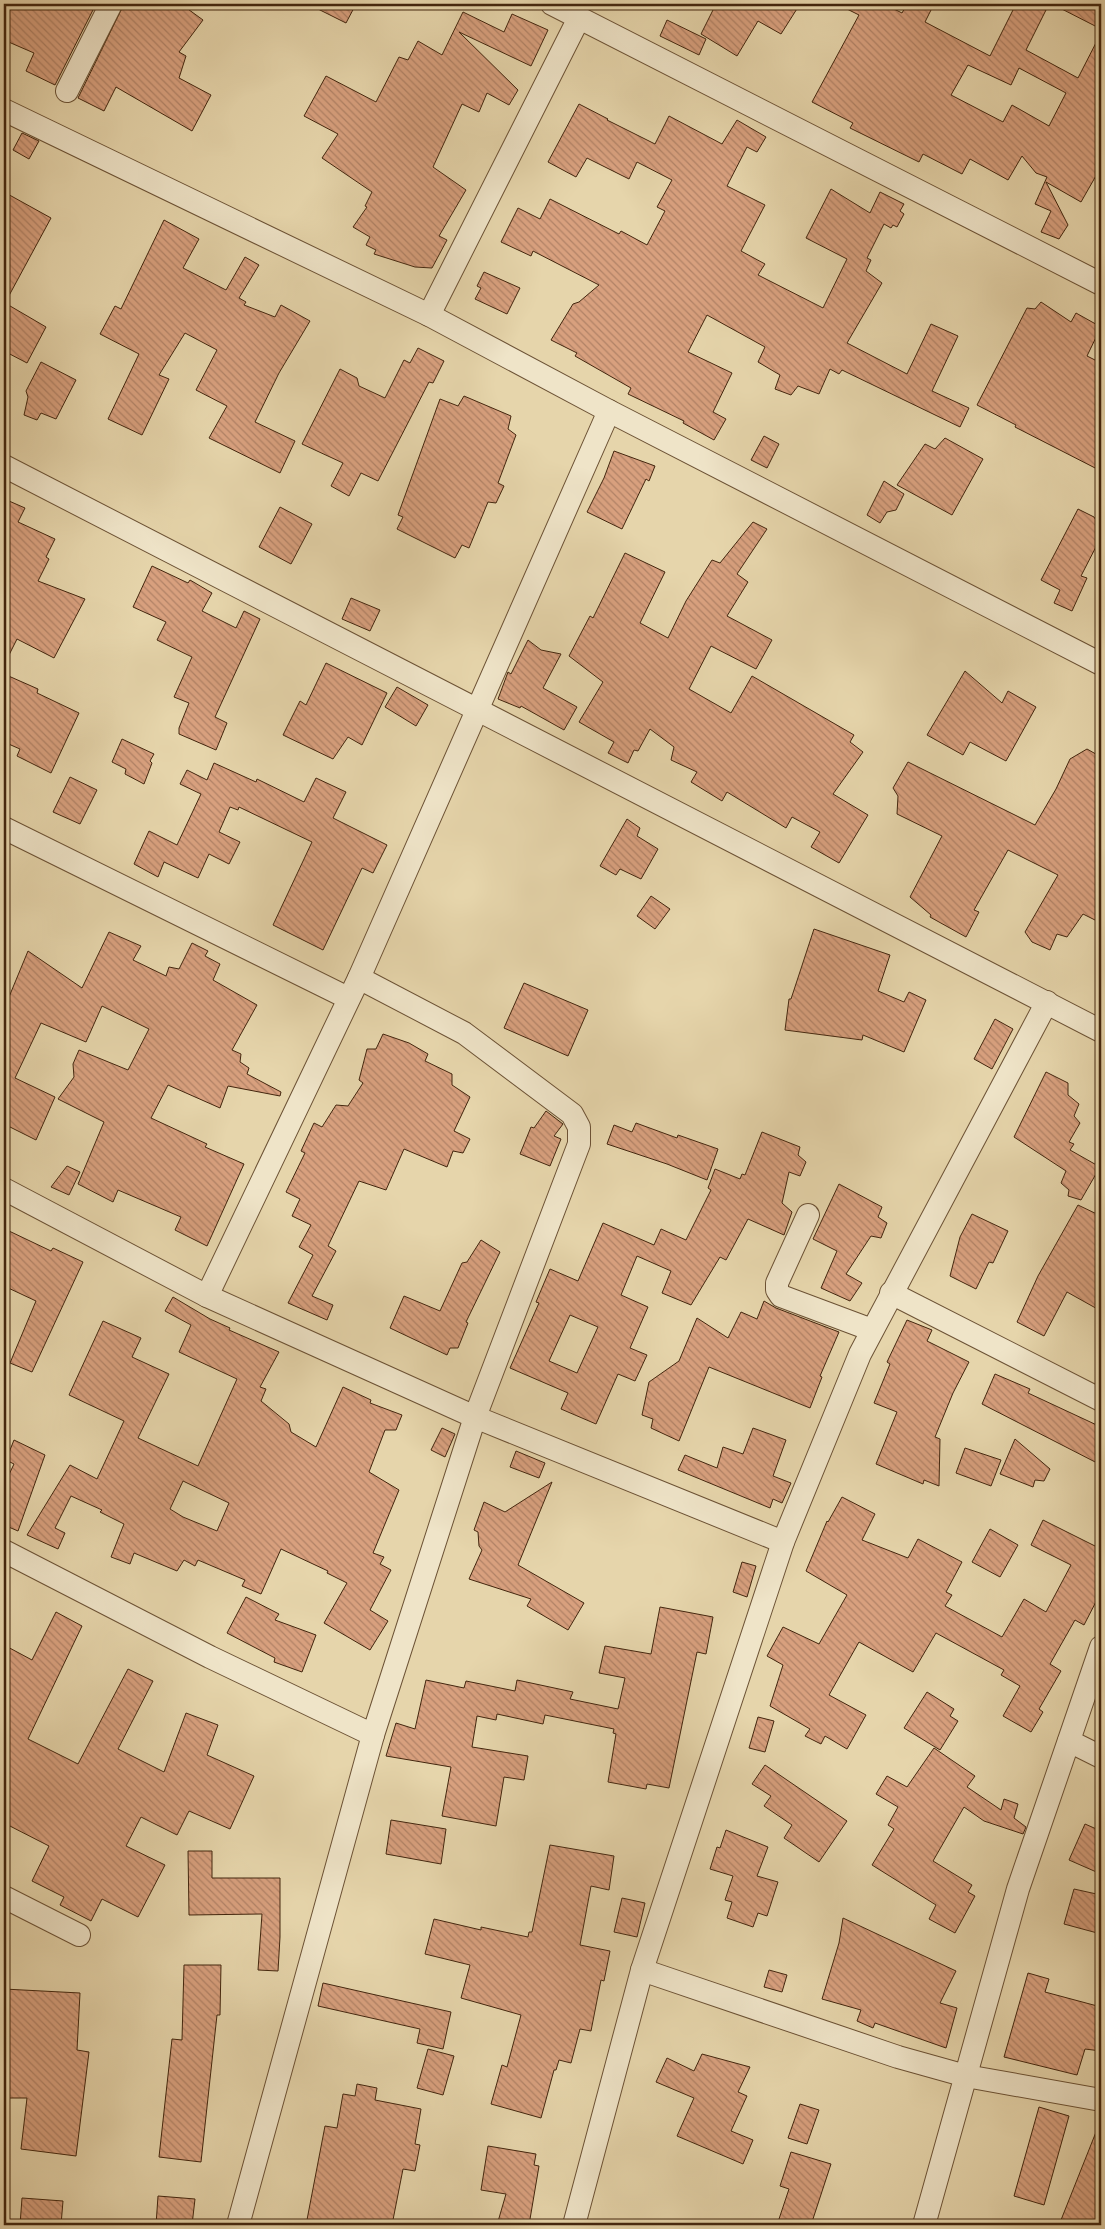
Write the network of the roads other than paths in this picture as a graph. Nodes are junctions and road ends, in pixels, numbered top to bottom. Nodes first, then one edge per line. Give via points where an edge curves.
1 (111, 4) edge
2 (552, 4) edge
3 (579, 18) junction
4 (67, 91) dead end
5 (4, 110) edge
6 (1101, 284) edge
7 (429, 315) junction
8 (608, 411) junction
9 (4, 466) edge
10 (1101, 664) edge
11 (476, 709) junction
12 (4, 828) edge
13 (359, 978) junction
14 (348, 998) junction
15 (1047, 1002) junction
16 (1101, 1031) edge
17 (4, 1189) edge
18 (808, 1215) dead end
19 (891, 1293) junction
20 (207, 1296) junction
21 (872, 1330) junction
22 (1101, 1400) edge
23 (475, 1417) junction
24 (783, 1542) junction
25 (4, 1551) edge
26 (1101, 1647) edge
27 (373, 1735) junction
28 (1069, 1741) junction
29 (1101, 1756) edge
30 (4, 1897) edge
31 (79, 1936) dead end
32 (642, 1970) junction
33 (966, 2076) junction
34 (1101, 2100) edge
35 (238, 2225) edge
36 (574, 2225) edge
37 (924, 2225) edge

1 - 4 street
2 - 3 street
3 - 6 street
3 - 7 street
5 - 7 street
7 - 8 street
8 - 10 street
8 - 11 street
9 - 11 street
11 - 13 street
11 - 15 street
12 - 14 street
13 - 14 street
13 - 23 street via 464,1033 572,1114 579,1128 579,1144
14 - 20 street
15 - 16 street
15 - 19 street
17 - 20 street
18 - 21 street via 777,1283 777,1290 781,1296
19 - 21 street
19 - 22 street
20 - 23 street
21 - 24 street
23 - 24 street
23 - 27 street
24 - 32 street
25 - 27 street via 210,1657
26 - 28 street
27 - 35 street
28 - 29 street
28 - 33 street via 1018,1889
30 - 31 street
32 - 33 street
32 - 36 street
33 - 34 street
33 - 37 street

